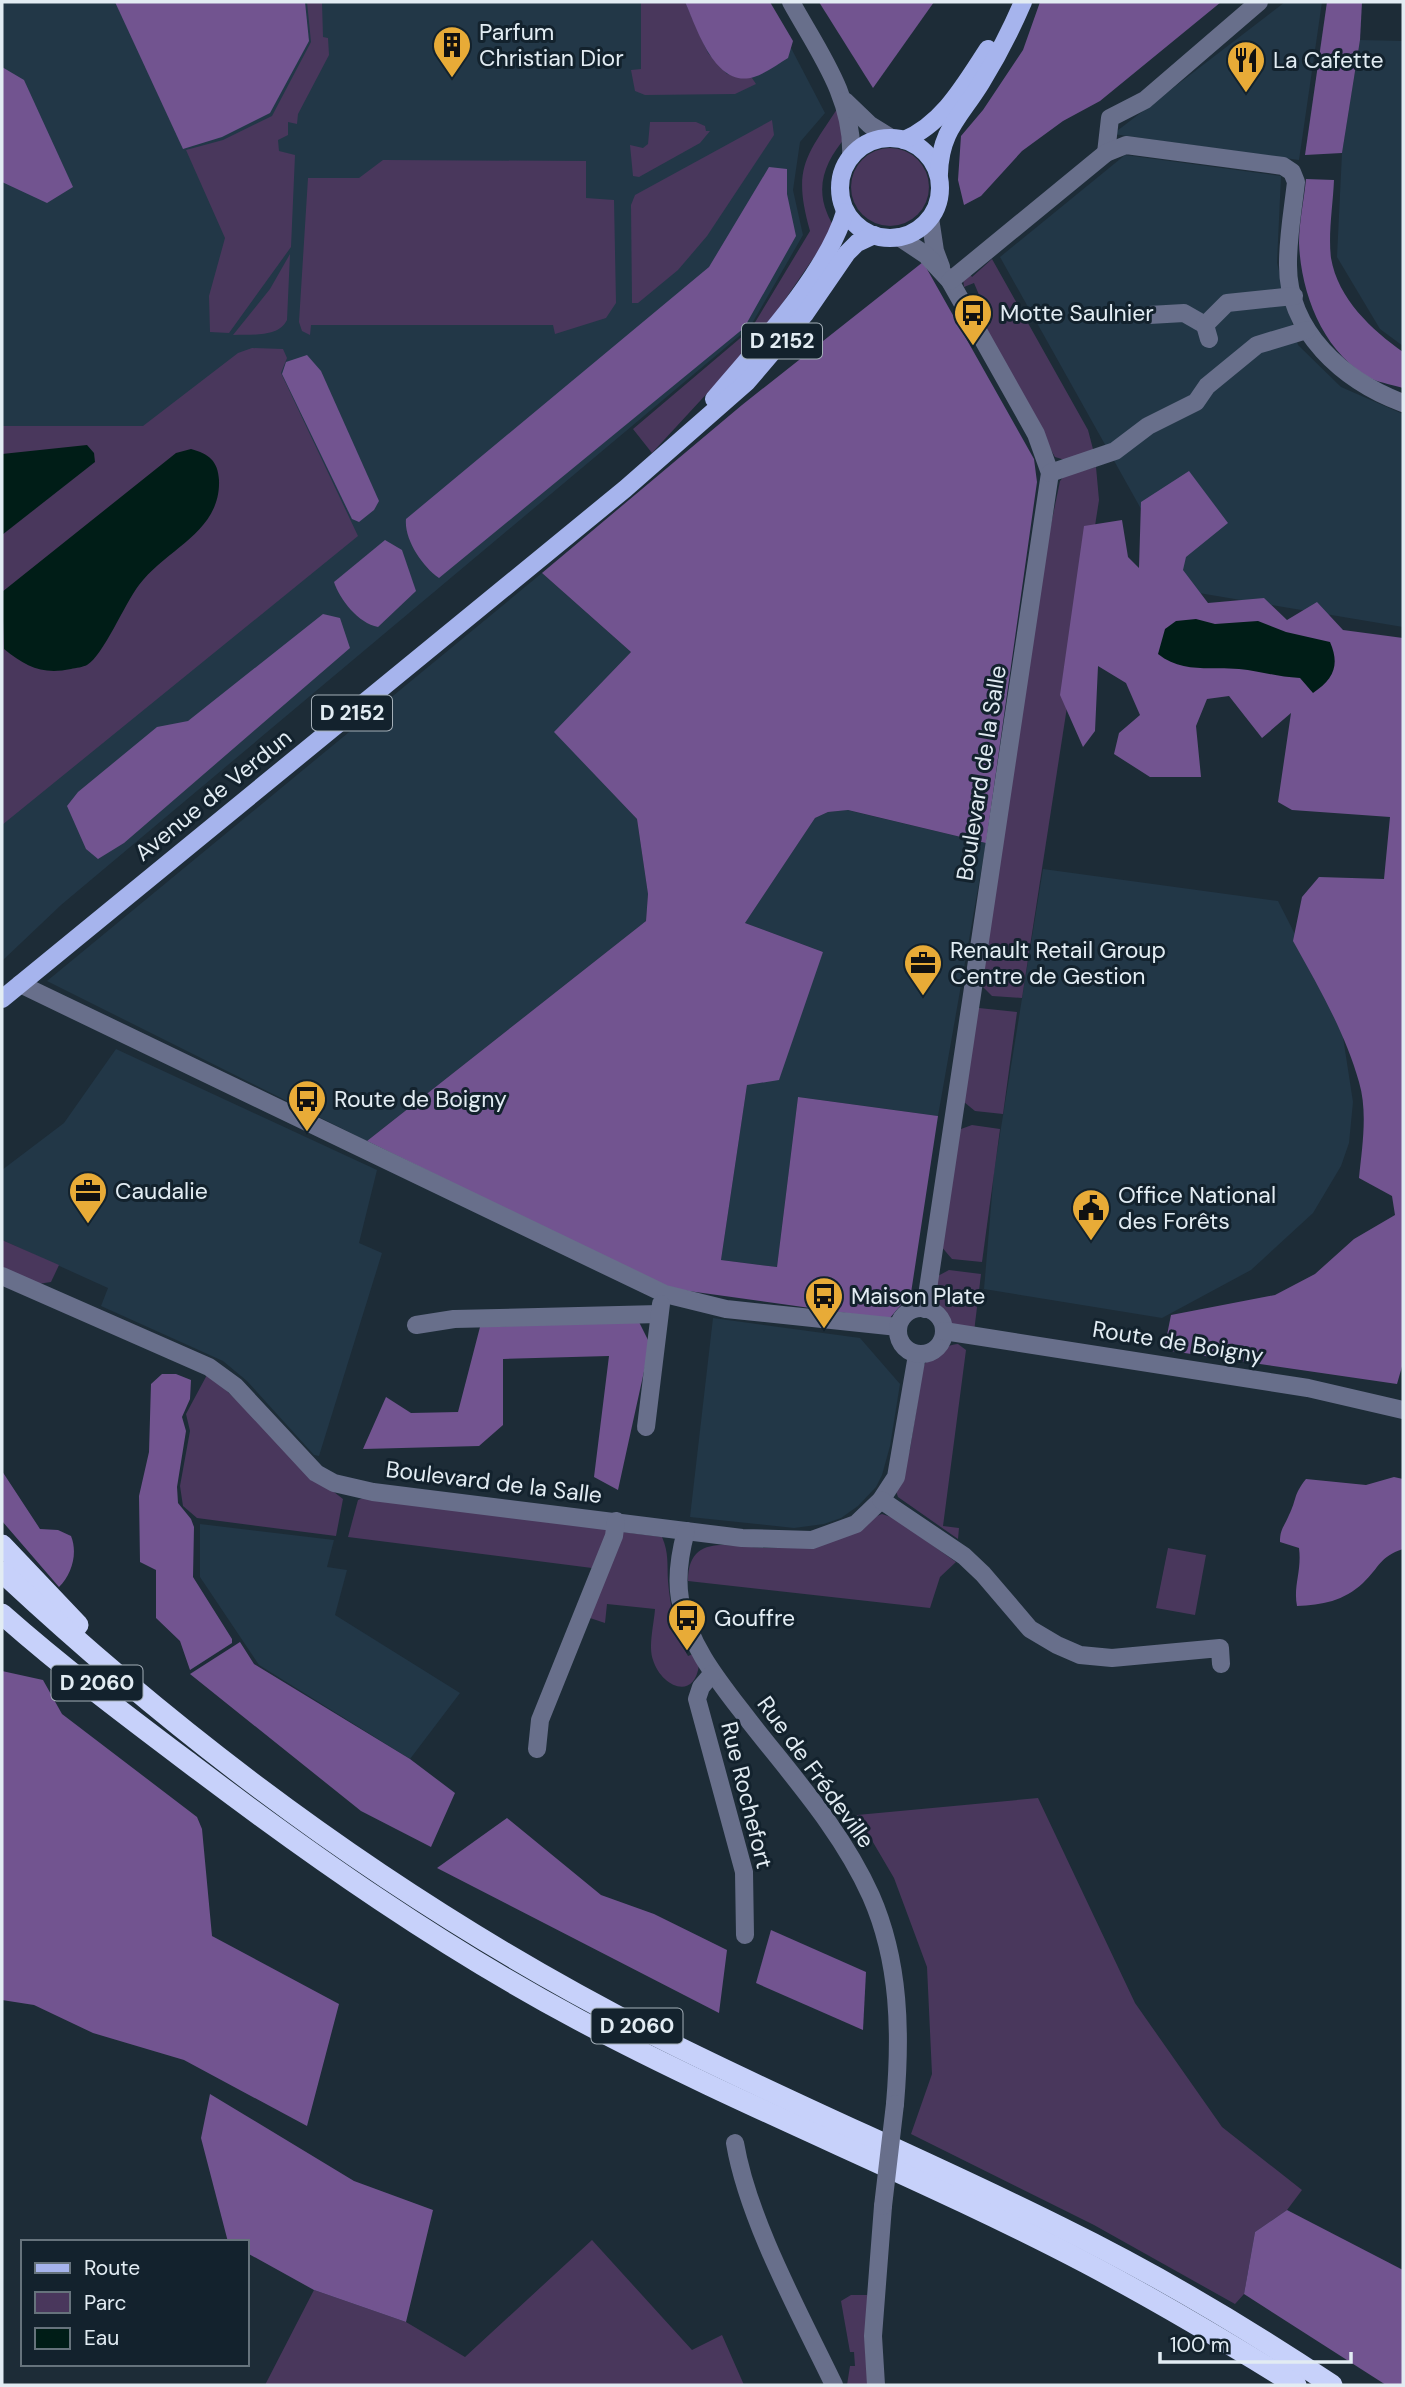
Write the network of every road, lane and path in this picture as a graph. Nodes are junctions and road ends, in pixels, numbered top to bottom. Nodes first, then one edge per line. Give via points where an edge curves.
1 (791, 2) edge
2 (1010, 2) edge
3 (1023, 2) edge
4 (1259, 2) edge
5 (844, 100) junction
6 (897, 139) junction
7 (1106, 153) junction
8 (851, 157) junction
9 (939, 174) junction
10 (845, 212) junction
11 (930, 218) junction
12 (874, 235) junction
13 (899, 237) junction
14 (946, 276) junction
15 (1294, 296) junction
16 (1149, 316) dead end
17 (1307, 330) junction
18 (1403, 403) edge
19 (681, 439) junction
20 (1051, 473) junction
21 (20, 984) junction
22 (2, 999) edge
23 (2, 1276) edge
24 (665, 1294) junction
25 (925, 1309) junction
26 (659, 1314) junction
27 (416, 1325) dead end
28 (898, 1326) junction
29 (944, 1331) junction
30 (917, 1354) junction
31 (1403, 1410) edge
32 (646, 1427) dead end
33 (881, 1500) junction
34 (616, 1521) junction
35 (686, 1531) junction
36 (2, 1545) edge
37 (2, 1572) edge
38 (2, 1598) edge
39 (2, 1614) edge
40 (1221, 1664) dead end
41 (712, 1674) junction
42 (168, 1716) junction
43 (537, 1749) dead end
44 (193, 1766) junction
45 (745, 1935) dead end
46 (735, 2143) dead end
47 (834, 2385) edge
48 (876, 2385) edge
49 (1296, 2385) edge
50 (1332, 2385) edge

1 - 5 street
2 - 6 main road via 991,44 963,87 923,132
3 - 9 main road via 1004,44 946,134
4 - 7 street via 1145,100 1110,118
5 - 6 street via 870,125
5 - 8 street via 852,136
6 - 8 main road via 869,142
6 - 9 main road via 916,145 932,159
7 - 14 street
7 - 15 street via 1135,145 1271,163 1292,173 1296,182 1287,265
8 - 10 main road via 839,183
9 - 11 main road via 941,188
10 - 12 main road via 852,223
10 - 19 main road, Avenue de Verdun / D 2152 via 834,240 807,281
11 - 13 main road
11 - 14 street, Boulevard de la Salle via 935,251
12 - 13 main road
12 - 19 main road, Avenue de Verdun / D 2152 via 847,253 805,314 747,382
13 - 14 street, Boulevard de la Salle
14 - 20 street, Boulevard de la Salle via 1036,434
15 - 16 street via 1227,303 1207,332 1184,313
15 - 17 street
17 - 18 street via 1331,361 1365,385
17 - 20 street via 1258,345 1207,386 1196,402 1148,426 1115,451
19 - 21 main road, Avenue de Verdun / D 2152
20 - 25 street, Boulevard de la Salle
21 - 22 main road, Avenue de Verdun / D 2152
21 - 24 street
23 - 34 street, Boulevard de la Salle via 209,1367 235,1386 316,1473 334,1483 373,1492
24 - 26 street
24 - 28 street via 726,1309
25 - 28 street via 911,1310
25 - 29 street via 940,1318
26 - 27 street via 454,1319
26 - 32 street
28 - 30 street via 900,1342
29 - 30 street via 937,1348
29 - 31 street, Route de Boigny via 1308,1388
30 - 33 street, Boulevard de la Salle via 899,1466
33 - 35 street, Boulevard de la Salle via 856,1524 812,1540 776,1541
33 - 40 street via 964,1556 1030,1629 1057,1646 1080,1655 1110,1658 1220,1648
34 - 35 street, Boulevard de la Salle
34 - 43 street via 540,1720
35 - 41 street, Rue de Frédeville via 678,1575 680,1598 688,1627
36 - 42 highway
37 - 42 highway, D 2060
38 - 44 highway, D 2060
39 - 44 highway via 57,1663
41 - 45 street, Rue Rochefort via 697,1699 744,1872
41 - 48 street, Rue de Frédeville, bridge via 832,1829 872,1898 891,1963 899,2013 874,2324
42 - 50 highway, D 2060 via 363,1865 507,1956 654,2035 1150,2273
44 - 49 highway, D 2060 via 431,1935 512,1982 652,2058 1084,2262
46 - 47 street via 739,2168 759,2221

